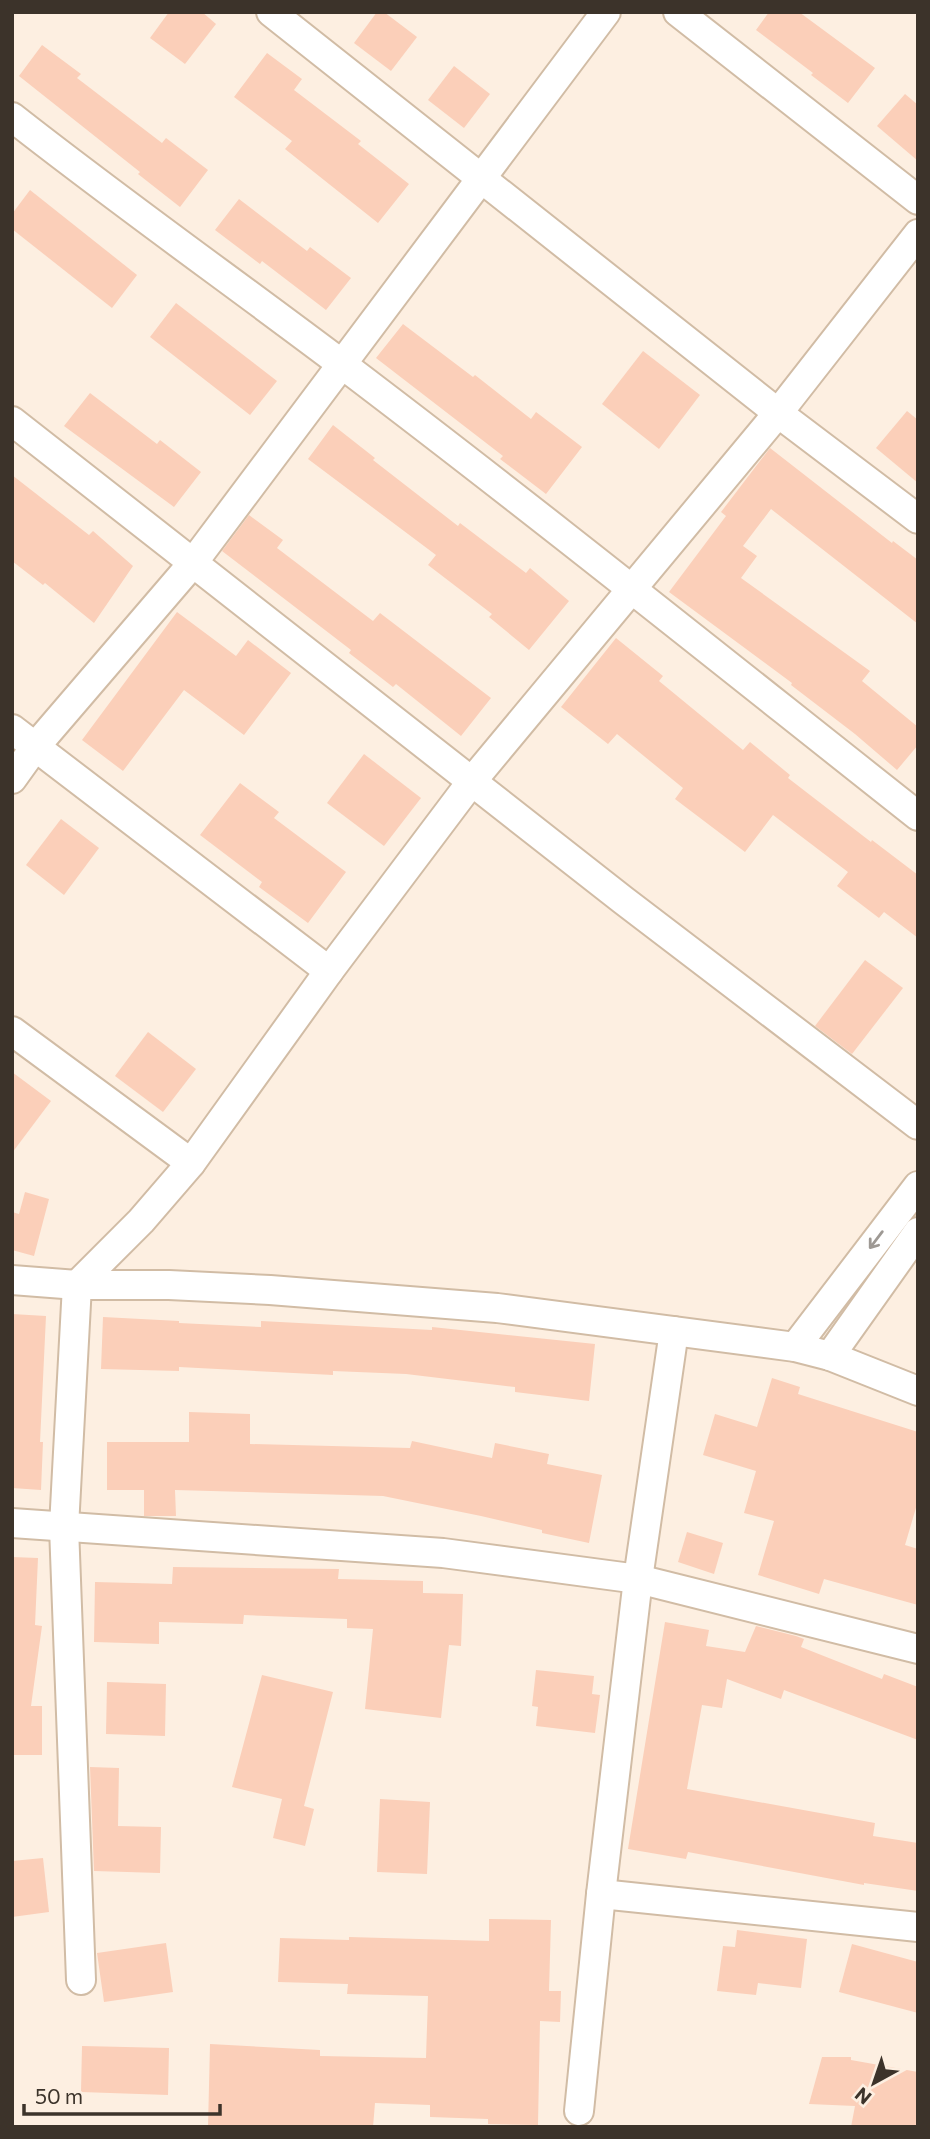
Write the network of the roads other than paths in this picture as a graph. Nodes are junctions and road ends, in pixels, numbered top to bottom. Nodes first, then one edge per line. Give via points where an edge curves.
1 (271, 12) edge
2 (606, 12) edge
3 (678, 12) edge
4 (12, 117) edge
5 (482, 179) junction
6 (918, 200) edge
7 (918, 234) edge
8 (342, 364) junction
9 (778, 413) junction
10 (12, 421) edge
11 (918, 519) edge
12 (192, 564) junction
13 (632, 589) junction
14 (12, 729) edge
15 (35, 747) junction
16 (12, 779) edge
17 (472, 781) junction
18 (918, 816) edge
19 (329, 971) junction
20 (12, 1031) edge
21 (918, 1125) edge
22 (191, 1163) junction
23 (918, 1186) edge
24 (918, 1232) edge
25 (12, 1280) edge
26 (77, 1284) junction
27 (674, 1331) junction
28 (795, 1347) junction
29 (830, 1356) junction
30 (918, 1391) edge
31 (12, 1523) edge
32 (64, 1527) junction
33 (638, 1579) junction
34 (918, 1649) edge
35 (601, 1894) junction
36 (918, 1927) edge
37 (82, 1980) dead end
38 (579, 2111) dead end

1 - 5 street
2 - 5 street
3 - 6 street
4 - 8 street
5 - 8 street
5 - 9 street
7 - 9 street
8 - 12 street
8 - 13 street
9 - 11 street
9 - 13 street
10 - 12 street
12 - 15 street
12 - 17 street
13 - 17 street
13 - 18 street
14 - 15 street
15 - 16 street
15 - 19 street
17 - 19 street
17 - 21 street
19 - 22 street
20 - 22 street
22 - 26 street
23 -> 28 street
24 - 29 street
25 - 26 street
26 - 27 street via 270,1290 497,1308
26 - 32 street
27 - 28 street
27 - 33 street
28 - 29 street
29 - 30 street
31 - 32 street
32 - 33 street via 443,1553
32 - 37 street
33 - 34 street
33 - 35 street
35 - 36 street
35 - 38 street

